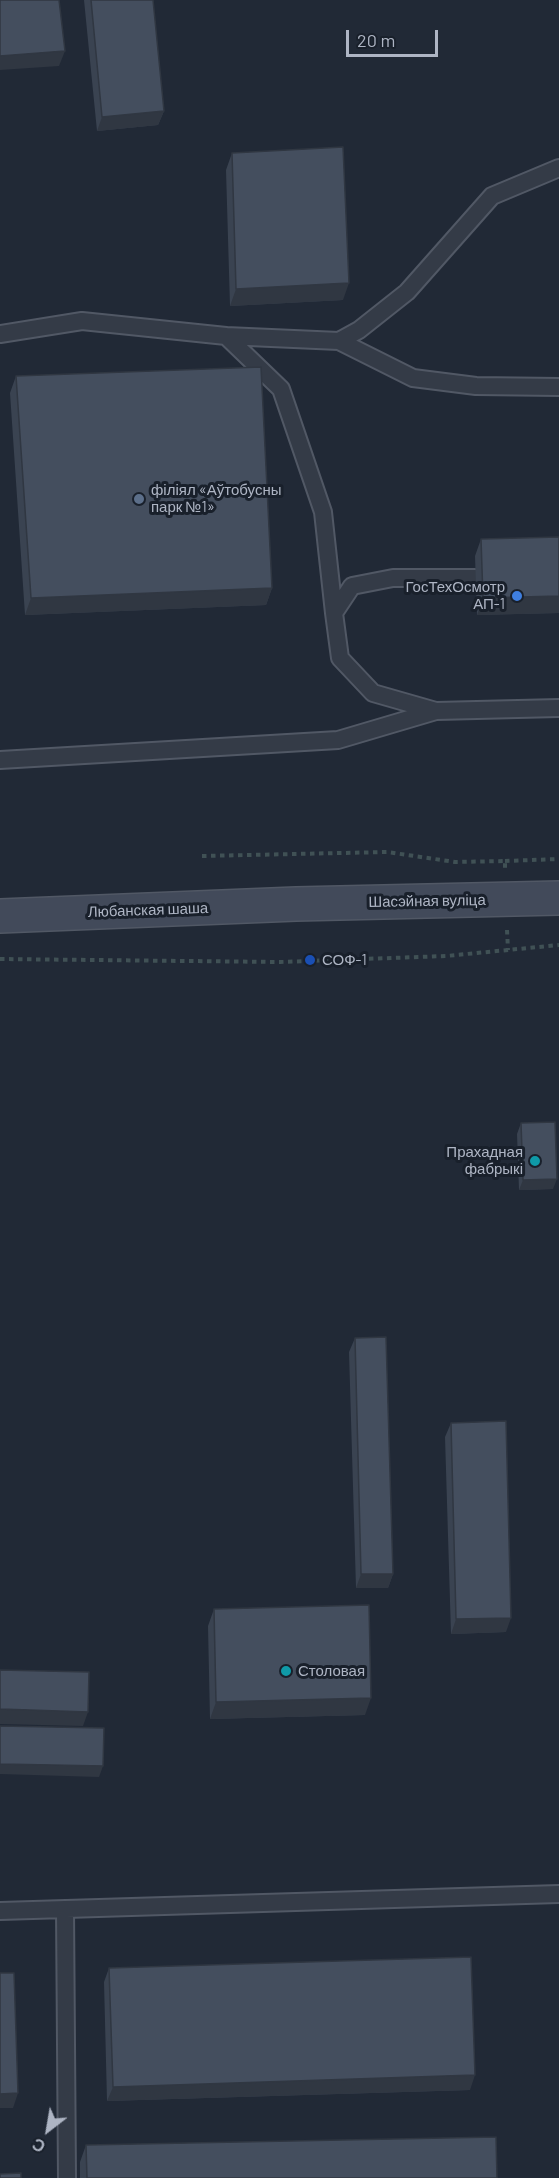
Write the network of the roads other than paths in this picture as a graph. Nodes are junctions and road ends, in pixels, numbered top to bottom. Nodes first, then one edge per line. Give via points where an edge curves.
1 (559, 168) edge
2 (0, 334) edge
3 (226, 336) junction
4 (339, 341) junction
5 (559, 387) edge
6 (475, 578) dead end
7 (334, 613) junction
8 (559, 708) edge
9 (436, 711) junction
10 (0, 760) edge
11 (559, 898) edge
12 (296, 904) joint
13 (0, 916) edge
14 (559, 1894) edge
15 (65, 1909) junction
16 (0, 1911) edge
17 (67, 2178) edge

1 - 4 lane via 492,196 407,292
2 - 3 lane via 82,321
3 - 4 lane
3 - 7 lane via 281,389 323,512
4 - 5 lane via 413,378 476,386
6 - 7 lane via 393,578 352,586
7 - 9 lane via 340,658 373,693
8 - 9 lane
9 - 10 lane via 338,740
11 - 12 main road, Шасэйная вуліца
12 - 13 main road, Любанская шаша
14 - 15 lane
15 - 16 lane
15 - 17 lane

